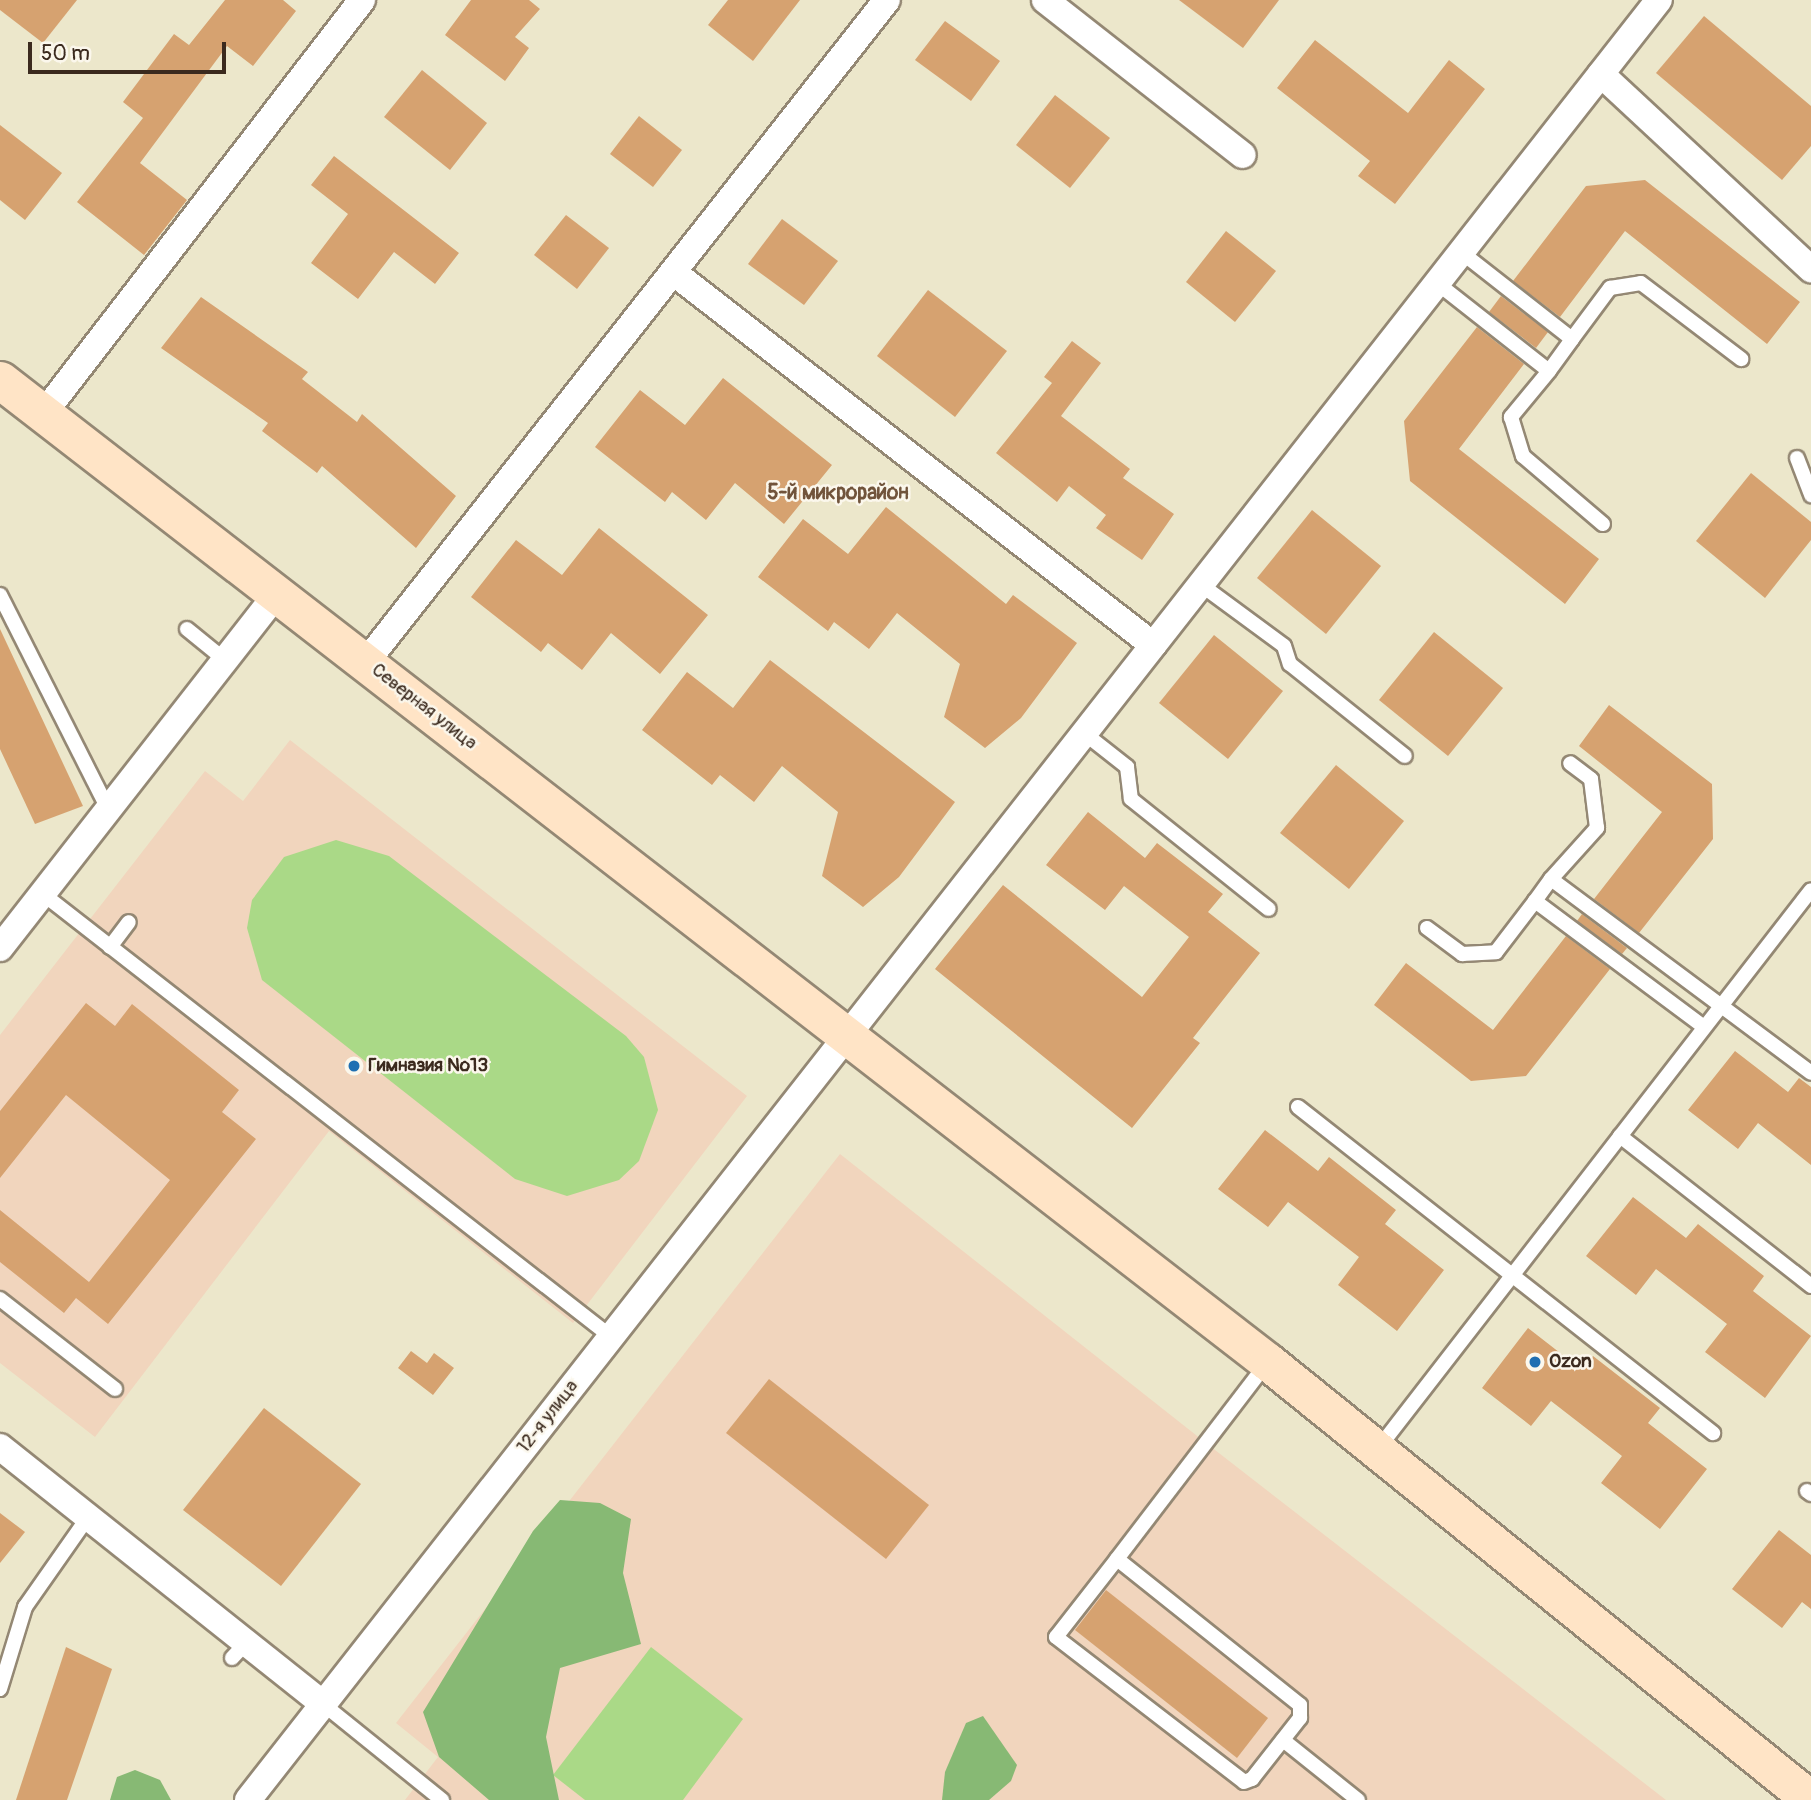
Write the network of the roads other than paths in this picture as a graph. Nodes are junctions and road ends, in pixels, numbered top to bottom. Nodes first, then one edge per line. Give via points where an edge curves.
1 (362, 0) edge
2 (887, 0) edge
3 (1045, 0) edge
4 (1659, 0) edge
5 (1601, 74) junction
6 (1242, 155) dead end
7 (1461, 252) junction
8 (1811, 269) edge
9 (673, 272) junction
10 (1437, 283) junction
11 (1572, 339) junction
12 (1741, 359) dead end
13 (1549, 370) junction
14 (0, 380) edge
15 (44, 413) junction
16 (1797, 458) dead end
17 (1811, 495) edge
18 (1603, 524) dead end
19 (1200, 584) junction
20 (277, 593) junction
21 (0, 595) edge
22 (187, 629) dead end
23 (1153, 645) junction
24 (225, 660) junction
25 (366, 662) junction
26 (1084, 733) junction
27 (1405, 756) dead end
28 (1570, 763) dead end
29 (109, 811) junction
30 (1551, 878) junction
31 (1811, 890) edge
32 (43, 894) junction
33 (1535, 901) junction
34 (1269, 909) dead end
35 (129, 922) dead end
36 (1427, 928) dead end
37 (110, 947) junction
38 (0, 948) edge
39 (1724, 1002) junction
40 (1704, 1027) junction
41 (847, 1034) junction
42 (1811, 1073) edge
43 (1298, 1107) dead end
44 (1620, 1136) junction
45 (1513, 1275) junction
46 (1811, 1286) edge
47 (0, 1299) edge
48 (610, 1336) junction
49 (1268, 1362) junction
50 (116, 1389) dead end
51 (1713, 1433) dead end
52 (0, 1447) edge
53 (1377, 1450) junction
54 (88, 1517) junction
55 (1117, 1559) junction
56 (6, 1656) edge
57 (0, 1689) edge
58 (323, 1704) junction
59 (1283, 1740) junction
60 (248, 1800) edge
61 (442, 1800) edge
62 (1358, 1800) edge
63 (1811, 1800) edge

1 - 15 street
2 - 9 street
3 - 6 street
4 - 5 street, 12-я улица
5 - 7 street, 12-я улица
5 - 8 street
7 - 10 street, 12-я улица
7 - 11 lane
9 - 23 street
9 - 25 street
10 - 13 lane
10 - 19 street, 12-я улица
11 - 12 lane via 1610,288 1642,283
11 - 13 lane
13 - 18 lane via 1511,417 1523,456
14 - 15 street, Северная улица
15 - 20 street, Северная улица
16 - 17 lane
19 - 23 street, 12-я улица
19 - 27 lane via 1284,646 1290,664
20 - 24 street
20 - 25 street, Северная улица
21 - 29 lane
22 - 24 lane
23 - 26 street, 12-я улица
24 - 29 street
25 - 41 street, Северная улица
26 - 34 lane via 1127,767 1131,799
26 - 41 street, 12-я улица
28 - 30 lane via 1591,779 1597,828
29 - 32 street
30 - 33 lane
30 - 39 lane
31 - 39 lane
32 - 37 lane
32 - 38 street
33 - 36 lane via 1496,952 1462,954
33 - 40 lane
35 - 37 lane
37 - 48 lane
39 - 40 lane
39 - 42 lane
40 - 44 lane
41 - 48 street, 12-я улица
41 - 49 street, Северная улица
43 - 45 lane
44 - 45 lane
44 - 46 lane
45 - 51 lane
45 - 53 lane
47 - 50 lane
48 - 58 street, 12-я улица
49 - 53 street, Северная улица
49 - 55 lane
52 - 54 street
53 - 63 street, Северная улица
54 - 56 lane via 26,1607
54 - 58 street via 239,1651
55 - 59 lane via 1293,1695 1300,1718
55 - 59 lane via 1056,1637 1244,1782
56 - 57 lane
58 - 60 street, 12-я улица
58 - 61 lane
59 - 62 lane

